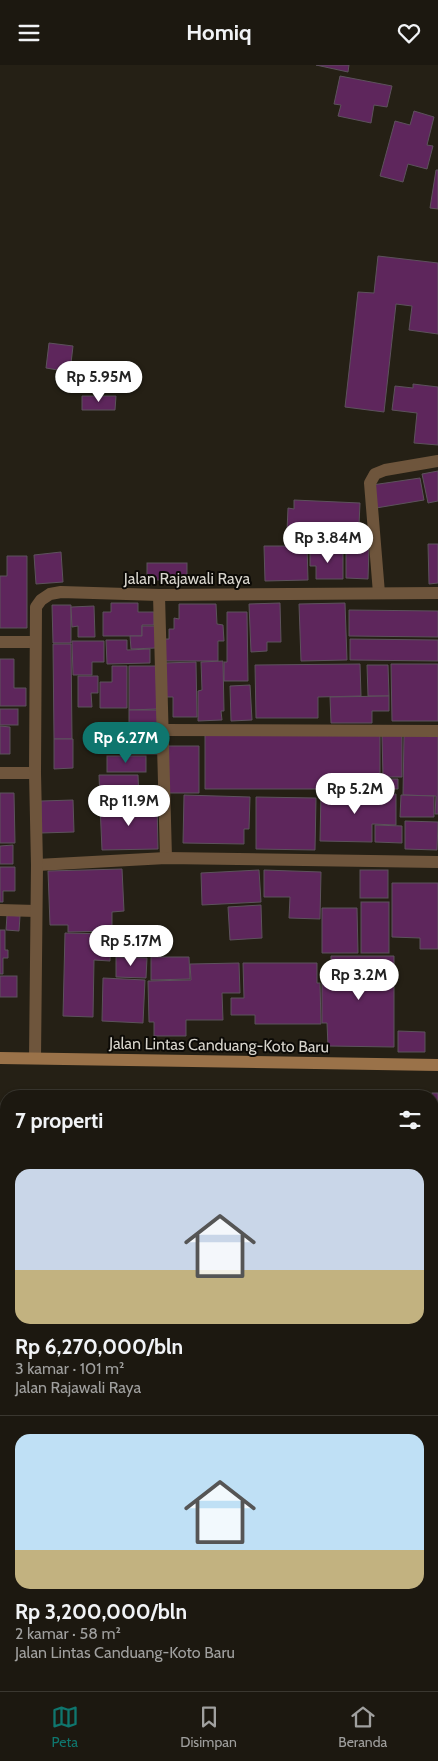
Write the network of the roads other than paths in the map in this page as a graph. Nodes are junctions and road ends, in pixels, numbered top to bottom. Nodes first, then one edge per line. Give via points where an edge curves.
1 (438, 461) edge
2 (379, 593) junction
3 (438, 593) edge
4 (160, 595) junction
5 (0, 641) edge
6 (35, 642) junction
7 (162, 730) junction
8 (438, 731) edge
9 (0, 773) edge
10 (35, 773) junction
11 (166, 858) junction
12 (438, 861) edge
13 (37, 865) junction
14 (0, 910) edge
15 (36, 911) junction
16 (0, 1058) edge
17 (34, 1058) junction
18 (438, 1065) edge

1 - 2 street via 385,470 375,474 370,483
2 - 3 street, Jalan Rajawali Raya
2 - 4 street, Jalan Rajawali Raya
4 - 6 street, Jalan Rajawali Raya via 50,593 36,607
4 - 7 street
5 - 6 street
6 - 10 street, Jalan Rajawali Raya
7 - 8 street
7 - 11 street
9 - 10 street
10 - 13 street, Jalan Rajawali Raya
11 - 12 street
11 - 13 street
13 - 15 street, Jalan Rajawali Raya
14 - 15 street
15 - 17 street, Jalan Rajawali Raya
16 - 17 main road, Jalan Lintas Canduang-Koto Baru
17 - 18 main road, Jalan Lintas Canduang-Koto Baru

